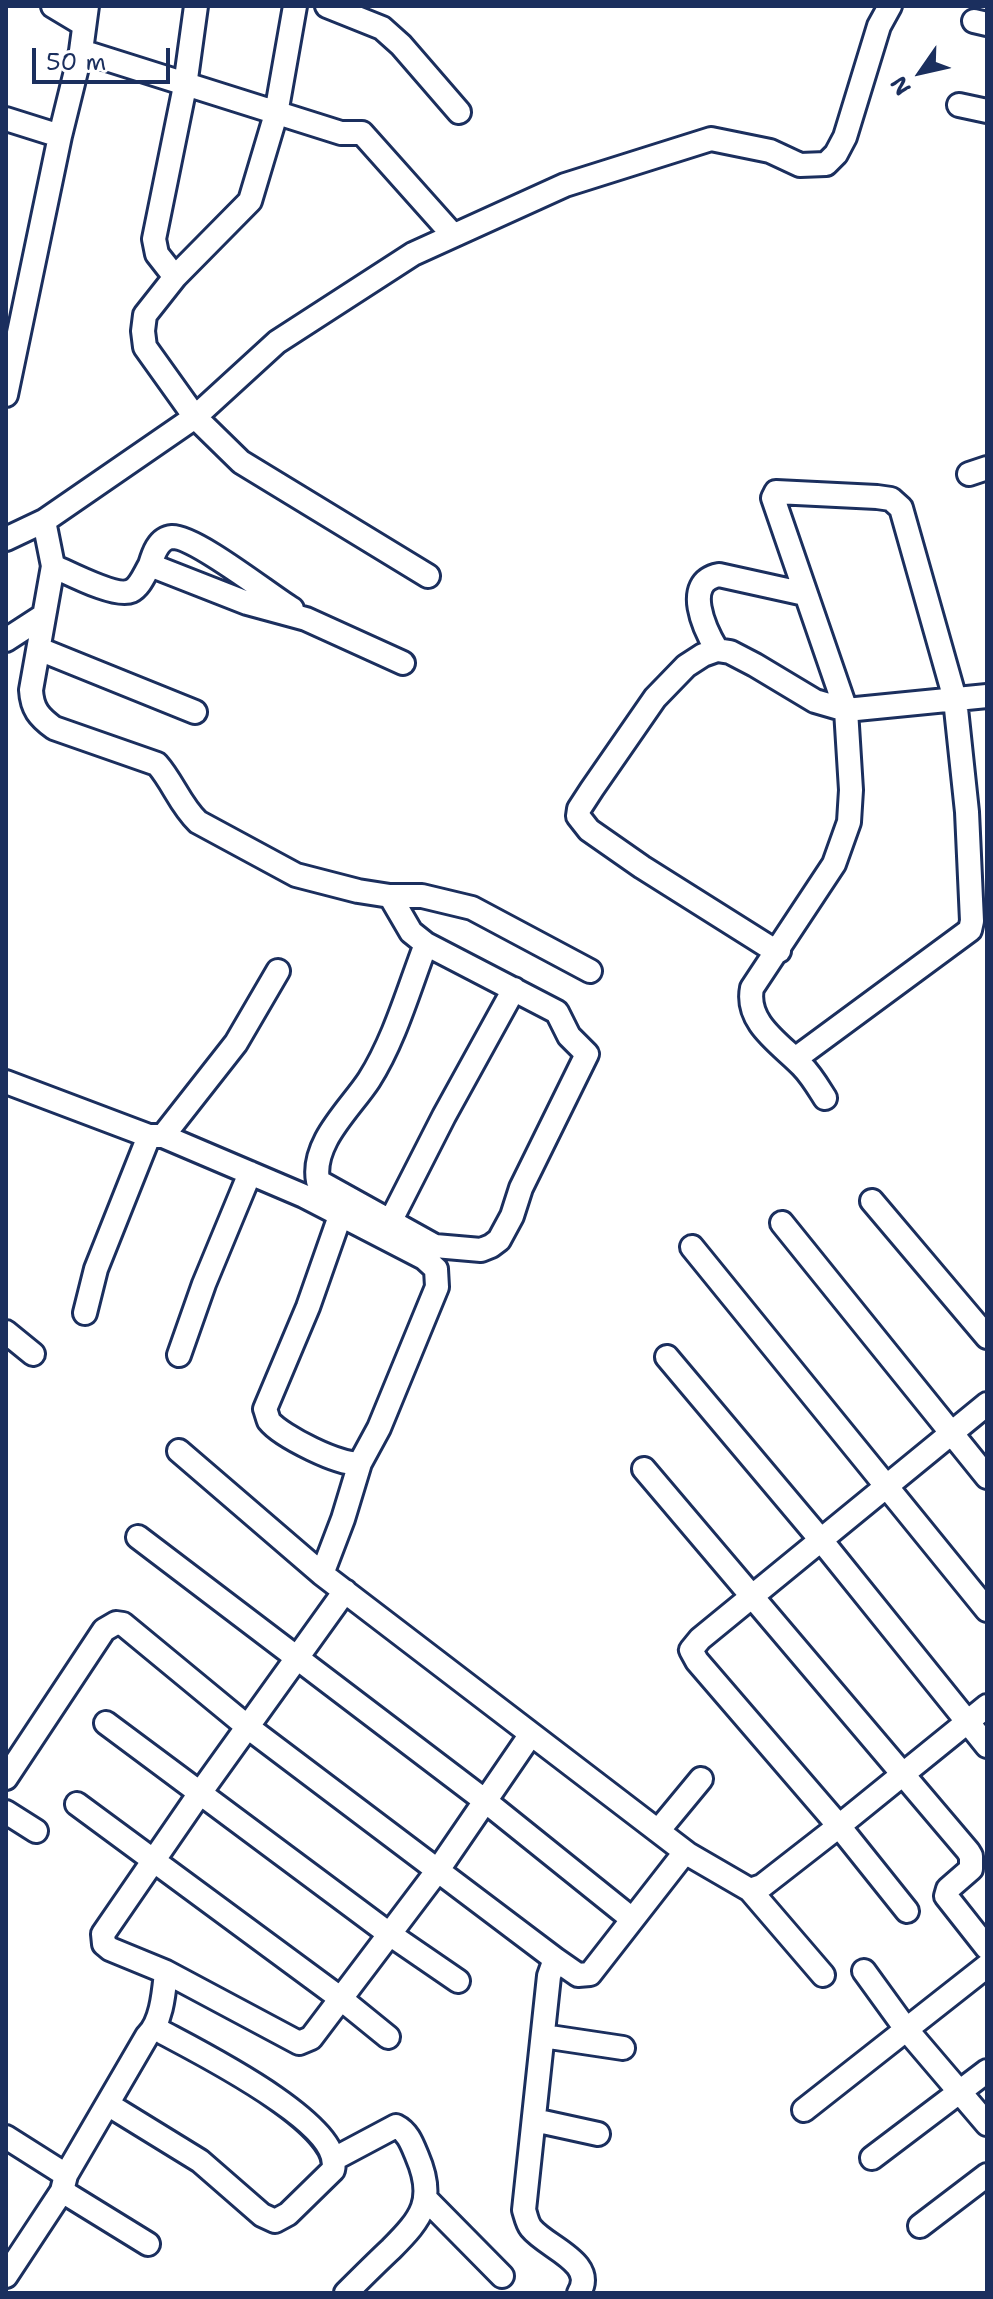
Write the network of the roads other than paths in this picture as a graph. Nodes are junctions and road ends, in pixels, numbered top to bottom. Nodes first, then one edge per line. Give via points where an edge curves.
1 (53, 6) edge
2 (196, 6) edge
3 (295, 6) edge
4 (327, 6) edge
5 (890, 6) edge
6 (85, 15) edge
7 (81, 51) junction
8 (185, 86) junction
9 (959, 105) dead end
10 (987, 111) edge
11 (459, 112) dead end
12 (276, 114) junction
13 (6, 119) edge
14 (60, 136) junction
15 (453, 235) junction
16 (175, 277) junction
17 (6, 299) edge
18 (22, 319) junction
19 (6, 395) edge
20 (195, 417) junction
21 (44, 521) junction
22 (6, 539) edge
23 (150, 565) junction
24 (53, 566) junction
25 (428, 576) dead end
26 (805, 594) junction
27 (43, 616) junction
28 (306, 619) junction
29 (6, 640) edge
30 (39, 649) junction
31 (717, 650) junction
32 (403, 663) dead end
33 (987, 696) edge
34 (955, 699) junction
35 (846, 710) junction
36 (195, 712) dead end
37 (390, 896) junction
38 (426, 944) junction
39 (779, 951) junction
40 (278, 971) dead end
41 (590, 971) dead end
42 (514, 989) junction
43 (795, 1059) junction
44 (6, 1082) edge
45 (825, 1098) dead end
46 (156, 1136) junction
47 (250, 1173) junction
48 (872, 1201) dead end
49 (340, 1216) junction
50 (390, 1222) junction
51 (782, 1223) dead end
52 (692, 1247) dead end
53 (85, 1313) dead end
54 (6, 1332) edge
55 (987, 1337) edge
56 (33, 1354) dead end
57 (179, 1355) dead end
58 (667, 1357) dead end
59 (987, 1404) edge
60 (952, 1433) junction
61 (179, 1451) dead end
62 (360, 1463) junction
63 (644, 1469) dead end
64 (987, 1477) edge
65 (887, 1486) junction
66 (138, 1537) dead end
67 (821, 1540) junction
68 (322, 1574) junction
69 (345, 1591) junction
70 (753, 1595) junction
71 (987, 1610) edge
72 (297, 1659) junction
73 (987, 1706) edge
74 (967, 1722) junction
75 (106, 1723) dead end
76 (249, 1728) junction
77 (531, 1734) junction
78 (987, 1746) edge
79 (904, 1773) junction
80 (6, 1778) edge
81 (701, 1779) dead end
82 (200, 1793) junction
83 (484, 1800) junction
84 (77, 1804) dead end
85 (6, 1812) edge
86 (839, 1826) junction
87 (36, 1831) dead end
88 (658, 1831) junction
89 (688, 1854) junction
90 (152, 1861) junction
91 (438, 1870) junction
92 (750, 1890) junction
93 (907, 1911) dead end
94 (632, 1919) junction
95 (388, 1933) junction
96 (987, 1948) edge
97 (555, 1959) junction
98 (987, 1966) edge
99 (864, 1971) dead end
100 (166, 1972) junction
101 (823, 1975) dead end
102 (458, 1981) dead end
103 (340, 1998) junction
104 (906, 2029) junction
105 (153, 2030) junction
106 (543, 2036) junction
107 (388, 2037) dead end
108 (623, 2048) dead end
109 (987, 2071) edge
110 (961, 2092) junction
111 (109, 2105) junction
112 (804, 2110) dead end
113 (534, 2120) junction
114 (987, 2124) edge
115 (598, 2134) dead end
116 (6, 2137) edge
117 (872, 2158) dead end
118 (334, 2159) junction
119 (987, 2175) edge
120 (64, 2183) junction
121 (426, 2199) junction
122 (920, 2226) dead end
123 (148, 2244) dead end
124 (8, 2266) edge
125 (502, 2276) dead end
126 (346, 2293) edge
127 (579, 2293) edge

1 - 6 street
2 - 8 street
3 - 12 street
4 - 11 street via 382,28
5 - 15 street via 845,137 826,164 800,165 770,151 711,139 565,185
6 - 7 street
7 - 8 street
7 - 14 street
8 - 12 street
8 - 16 street via 154,239 157,254
9 - 10 street
12 - 15 street via 341,133 362,133
12 - 16 street via 250,201
13 - 14 street
14 - 18 street
15 - 20 street via 413,254 277,342
16 - 20 street via 145,315 145,347
17 - 18 street
18 - 19 street
20 - 21 street
20 - 25 street via 258,474
21 - 22 street
21 - 24 street
23 - 24 street via 140,583 123,592
23 - 28 street via 247,603
23 - 28 street via 162,541 182,539
24 - 27 street
26 - 31 street via 710,577 700,590 699,607
26 - 34 street via 775,508 776,492 891,499 901,508
26 - 35 street
27 - 29 street
27 - 30 street
28 - 32 street
30 - 36 street
30 - 37 street via 32,706 54,728 157,764 198,822 296,875
31 - 35 street via 755,665 815,701
31 - 39 street via 686,666 655,698 578,816 589,830 642,867
33 - 34 street
34 - 35 street
34 - 43 street via 973,903 970,930
35 - 39 street via 849,822 834,864
37 - 38 street via 411,932
37 - 41 street via 422,896 472,908
38 - 42 street
38 - 50 street via 370,1078 330,1134 315,1167 318,1181
39 - 43 street via 752,988 750,1002 755,1017
40 - 46 street via 236,1043
42 - 50 street
42 - 50 street via 557,1012 569,1036 587,1054 512,1216 499,1240 481,1250 435,1246
43 - 45 street
44 - 46 street
46 - 47 street
46 - 53 street via 96,1269
47 - 49 street
47 - 57 street
48 - 55 street
49 - 62 street via 436,1269 437,1287
49 - 62 street via 265,1409 284,1432 340,1462
51 - 60 street
52 - 65 street
54 - 56 street
58 - 67 street
59 - 60 street
60 - 64 street
60 - 65 street
61 - 68 street
62 - 68 street
63 - 70 street
65 - 67 street
65 - 71 street
66 - 72 street
67 - 70 street
67 - 74 street
68 - 69 street
69 - 72 street
69 - 77 street
70 - 79 street
70 - 86 street via 691,1650
72 - 76 street
72 - 83 street
73 - 74 street
74 - 78 street
74 - 79 street
75 - 82 street
76 - 80 street via 116,1623 104,1630
76 - 82 street
76 - 91 street
77 - 83 street
77 - 88 street
79 - 86 street
79 - 96 street via 971,1856 971,1869 946,1896
81 - 88 street
82 - 90 street
82 - 95 street
83 - 91 street
83 - 94 street
84 - 90 street
85 - 87 street
86 - 92 street
86 - 93 street
88 - 89 street
89 - 92 street
89 - 94 street
90 - 100 street via 103,1934 104,1944
90 - 103 street
91 - 95 street
91 - 97 street
92 - 101 street
94 - 97 street via 590,1974 578,1975
95 - 102 street
95 - 103 street
97 - 106 street
98 - 104 street
99 - 104 street
100 - 103 street via 299,2043 311,2038
100 - 105 street
103 - 107 street
104 - 110 street
104 - 112 street
105 - 111 street
105 - 118 street via 269,2092 300,2116
106 - 108 street
106 - 113 street
109 - 110 street
110 - 114 street
110 - 117 street
111 - 118 street via 200,2161 275,2221 333,2170
111 - 120 street
113 - 115 street
113 - 127 street via 526,2219 584,2273
116 - 120 street
118 - 121 street via 396,2126 411,2140
119 - 122 street
120 - 123 street
120 - 124 street
121 - 125 street
121 - 126 street via 417,2223

